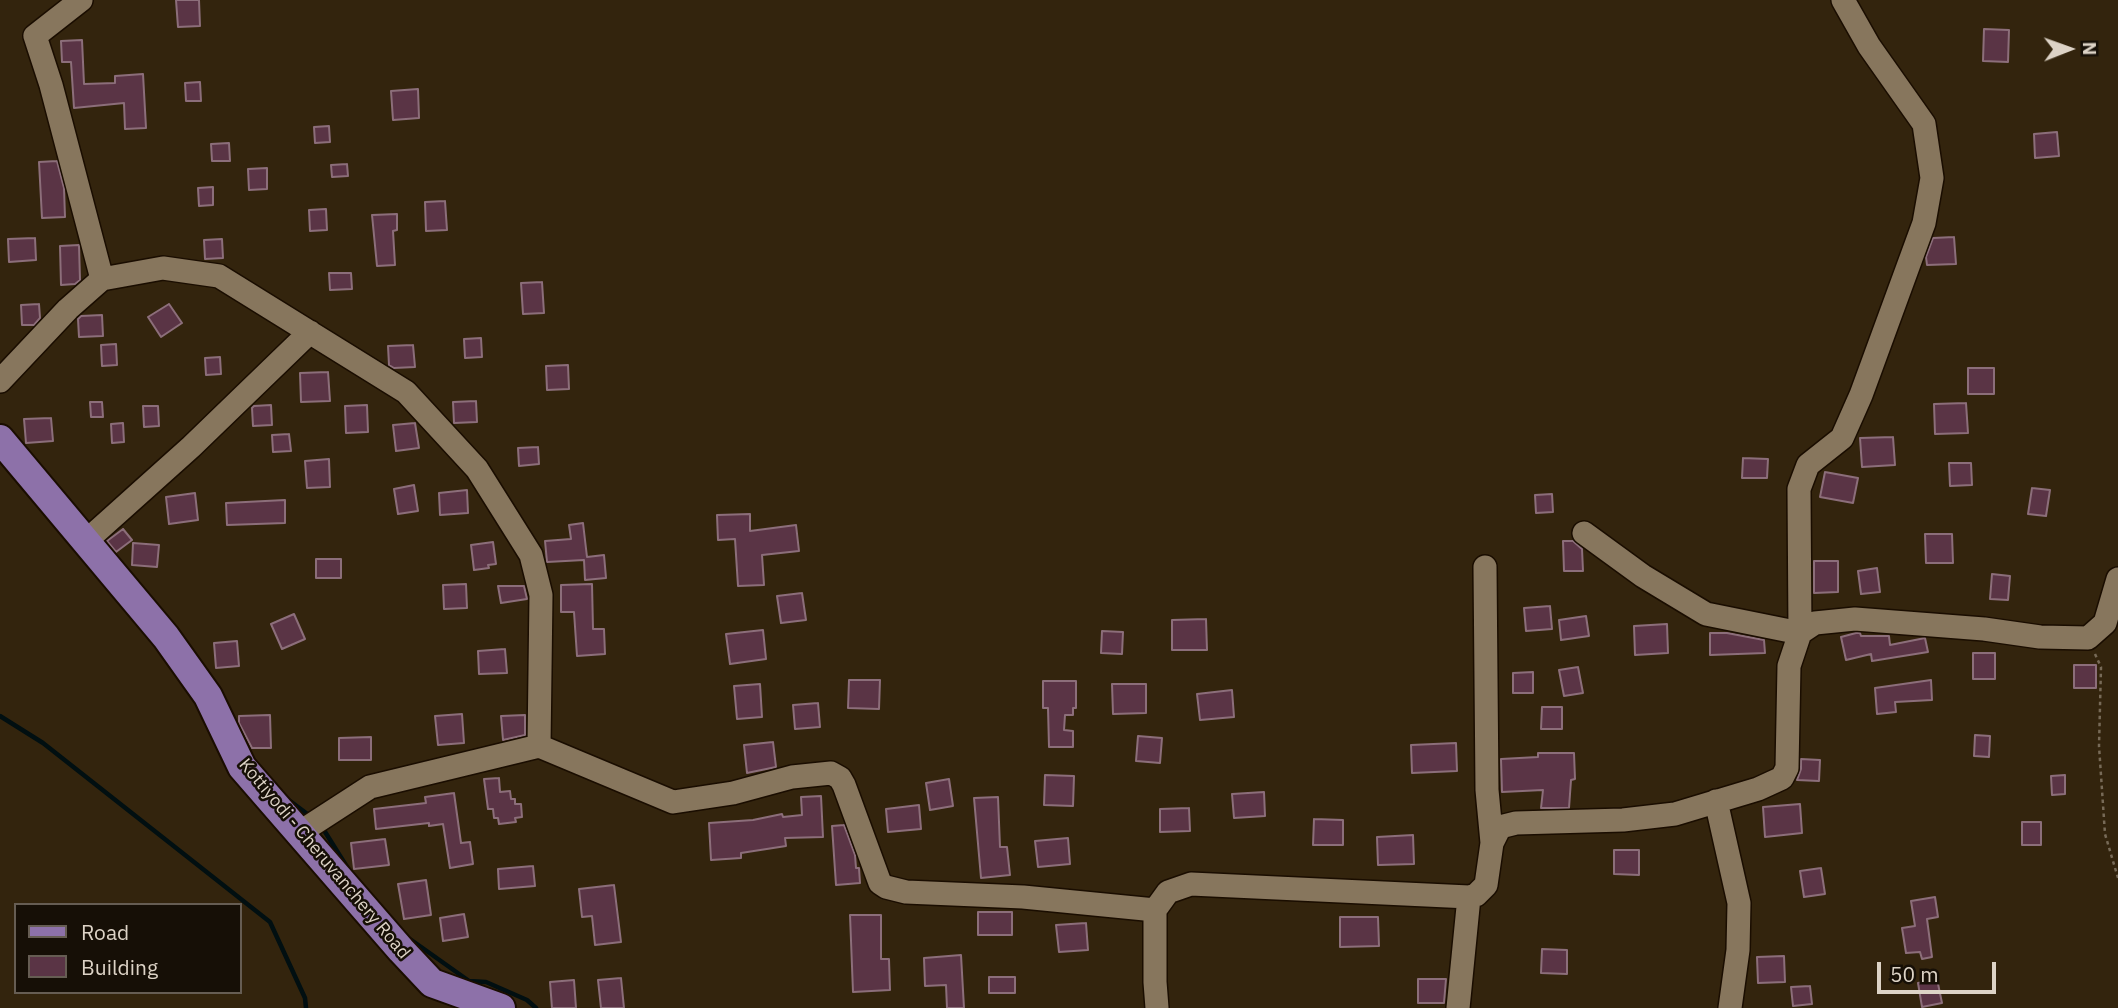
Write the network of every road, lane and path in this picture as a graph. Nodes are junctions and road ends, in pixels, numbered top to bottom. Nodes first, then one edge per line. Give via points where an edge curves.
1 (81, 0) edge
2 (1843, 0) edge
3 (102, 279) junction
4 (310, 332) junction
5 (0, 381) edge
6 (0, 439) edge
7 (1584, 533) dead end
8 (85, 542) junction
9 (1485, 567) dead end
10 (2118, 579) edge
11 (1800, 633) junction
12 (2088, 638) junction
13 (539, 746) junction
14 (1716, 802) junction
15 (299, 833) junction
16 (1492, 844) junction
17 (2118, 878) edge
18 (1469, 897) junction
19 (1156, 910) junction
20 (501, 1008) edge
21 (1157, 1008) edge
22 (1458, 1008) edge
23 (1730, 1008) edge

1 - 3 street via 35,36
2 - 11 street via 1924,124 1932,178 1924,223 1861,395 1842,438 1808,465 1799,489
3 - 4 street via 163,268 219,276
3 - 5 street
4 - 8 street
4 - 13 street via 406,391 477,469 531,555 541,595
6 - 8 main road, Kottiyodi - Cheruvanchery Road
7 - 11 street via 1706,614
8 - 15 main road, Kottiyodi - Cheruvanchery Road via 166,637 208,696 242,767
9 - 16 street via 1486,790
10 - 12 street via 2105,623
11 - 12 street via 1815,623 1855,619
11 - 14 street via 1789,666 1787,768 1782,778
12 - 17 path via 2101,667 2100,790 2105,834
13 - 15 street via 370,787
13 - 19 street via 673,803 831,773 844,785 880,883 886,887
14 - 16 street via 1675,814 1623,820 1516,823 1500,827
14 - 23 street via 1739,903
15 - 20 main road, Kottiyodi - Cheruvanchery Road via 432,982
16 - 18 street via 1486,885
18 - 19 street via 1191,884 1168,892
18 - 22 street
19 - 21 street

